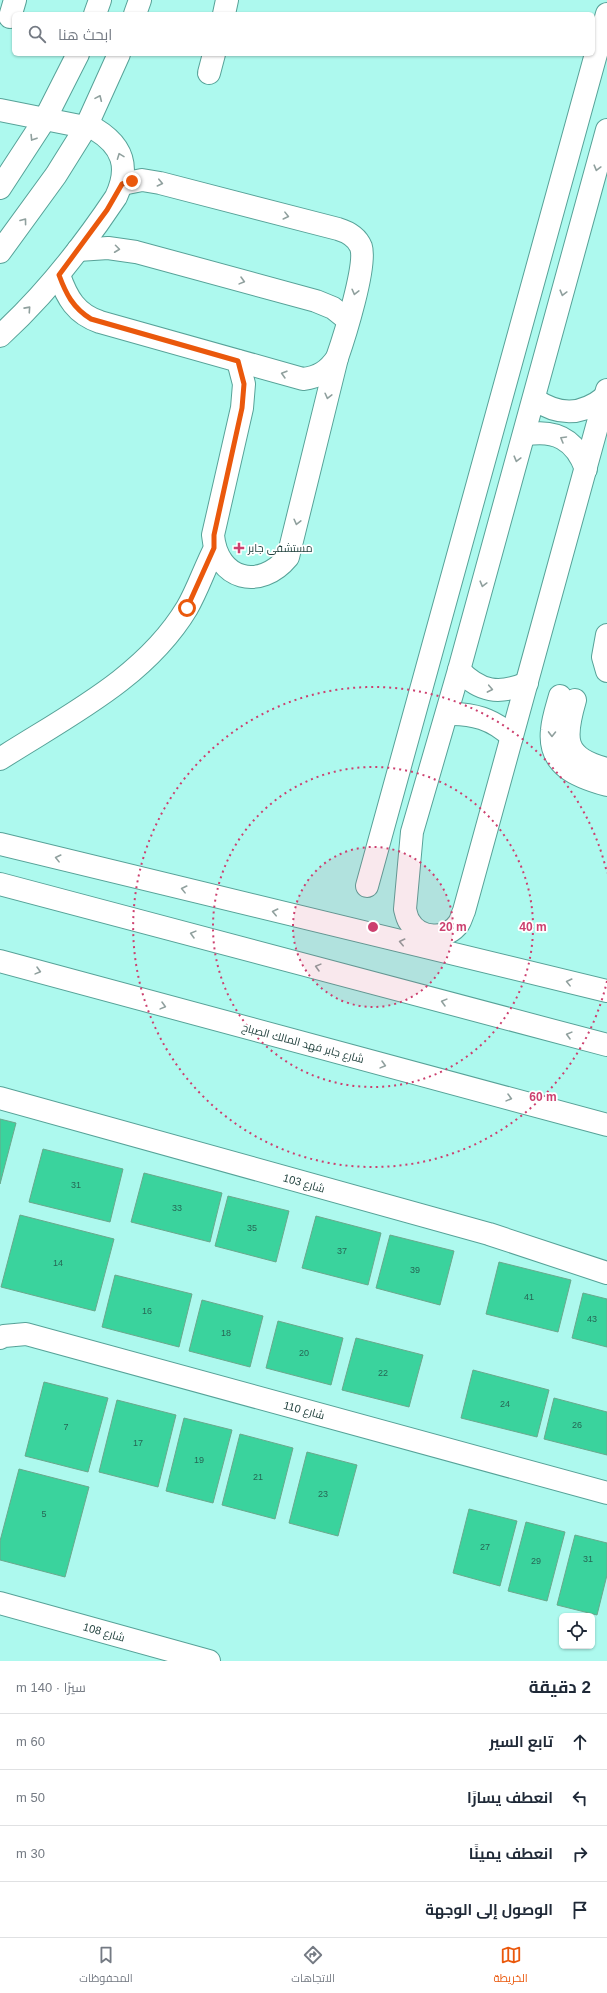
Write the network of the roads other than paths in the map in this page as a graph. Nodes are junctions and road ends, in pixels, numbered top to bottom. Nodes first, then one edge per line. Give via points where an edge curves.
1 (100, 0) edge
2 (140, 0) edge
3 (227, 0) edge
4 (96, 12) edge
5 (136, 12) edge
6 (224, 12) edge
7 (607, 14) edge
8 (77, 56) edge
9 (118, 56) edge
10 (0, 110) edge
11 (45, 119) junction
12 (86, 128) junction
13 (607, 130) edge
14 (122, 184) junction
15 (0, 188) edge
16 (78, 250) junction
17 (0, 252) edge
18 (59, 275) junction
19 (348, 320) junction
20 (0, 336) edge
21 (337, 358) junction
22 (238, 361) junction
23 (606, 394) edge
24 (534, 398) junction
25 (524, 435) junction
26 (586, 469) junction
27 (214, 548) junction
28 (607, 635) edge
29 (459, 670) junction
30 (607, 672) edge
31 (527, 683) junction
32 (447, 714) junction
33 (512, 737) junction
34 (0, 759) edge
35 (607, 769) edge
36 (607, 785) edge
37 (0, 844) edge
38 (0, 884) edge
39 (367, 886) dead end
40 (0, 961) edge
41 (607, 991) edge
42 (607, 1045) edge
43 (0, 1098) edge
44 (607, 1125) edge
45 (607, 1273) edge
46 (0, 1338) edge
47 (607, 1493) edge
48 (0, 1603) edge
49 (209, 1661) edge

1 - 4 main road
2 - 5 main road
3 - 6 main road
7 - 39 main road
8 - 11 main road
12 -> 9 main road
10 - 11 main road
11 - 12 main road
11 -> 15 main road
14 -> 12 main road via 124,171 115,146 95,129
17 -> 12 main road via 56,175
13 -> 24 main road
14 - 16 main road via 116,197
14 -> 19 main road via 142,180 160,183 351,234 361,247 363,255
16 - 18 main road
16 -> 19 main road via 108,248 136,252 316,301 333,308
20 -> 18 main road
18 - 22 main road via 73,304 91,319
19 - 21 main road
21 -> 22 main road via 331,367 322,373 313,378 303,379
21 -> 27 main road via 288,556 279,567 268,574 255,577 241,575 230,569 220,560
22 - 27 main road via 244,384 244,396 214,535
23 - 24 main road via 595,405 570,412 557,411
23 - 26 main road
24 - 25 main road
26 -> 25 main road via 582,456 563,438 537,432
25 -> 29 main road
26 - 31 main road
27 - 34 main road via 187,608 162,641 119,683
28 - 30 main road via 603,657
29 -> 31 main road via 478,686 490,690 503,691
29 - 32 main road
31 - 33 main road
32 - 33 main road via 471,714 482,717 504,729
32 - 33 main road via 412,832 409,854 405,909 408,921 416,930 427,936 439,936 459,923
35 -> 36 main road via 581,759 570,746 567,730 568,698 552,728 551,738 557,757 578,777
41 -> 37 main road
42 -> 38 main road
40 -> 44 main road, شارع جابر فهد المالك الصباح
43 - 45 main road, شارع 103 via 481,1232
46 - 47 main road, شارع 110 via 26,1334
48 - 49 main road, شارع 108

